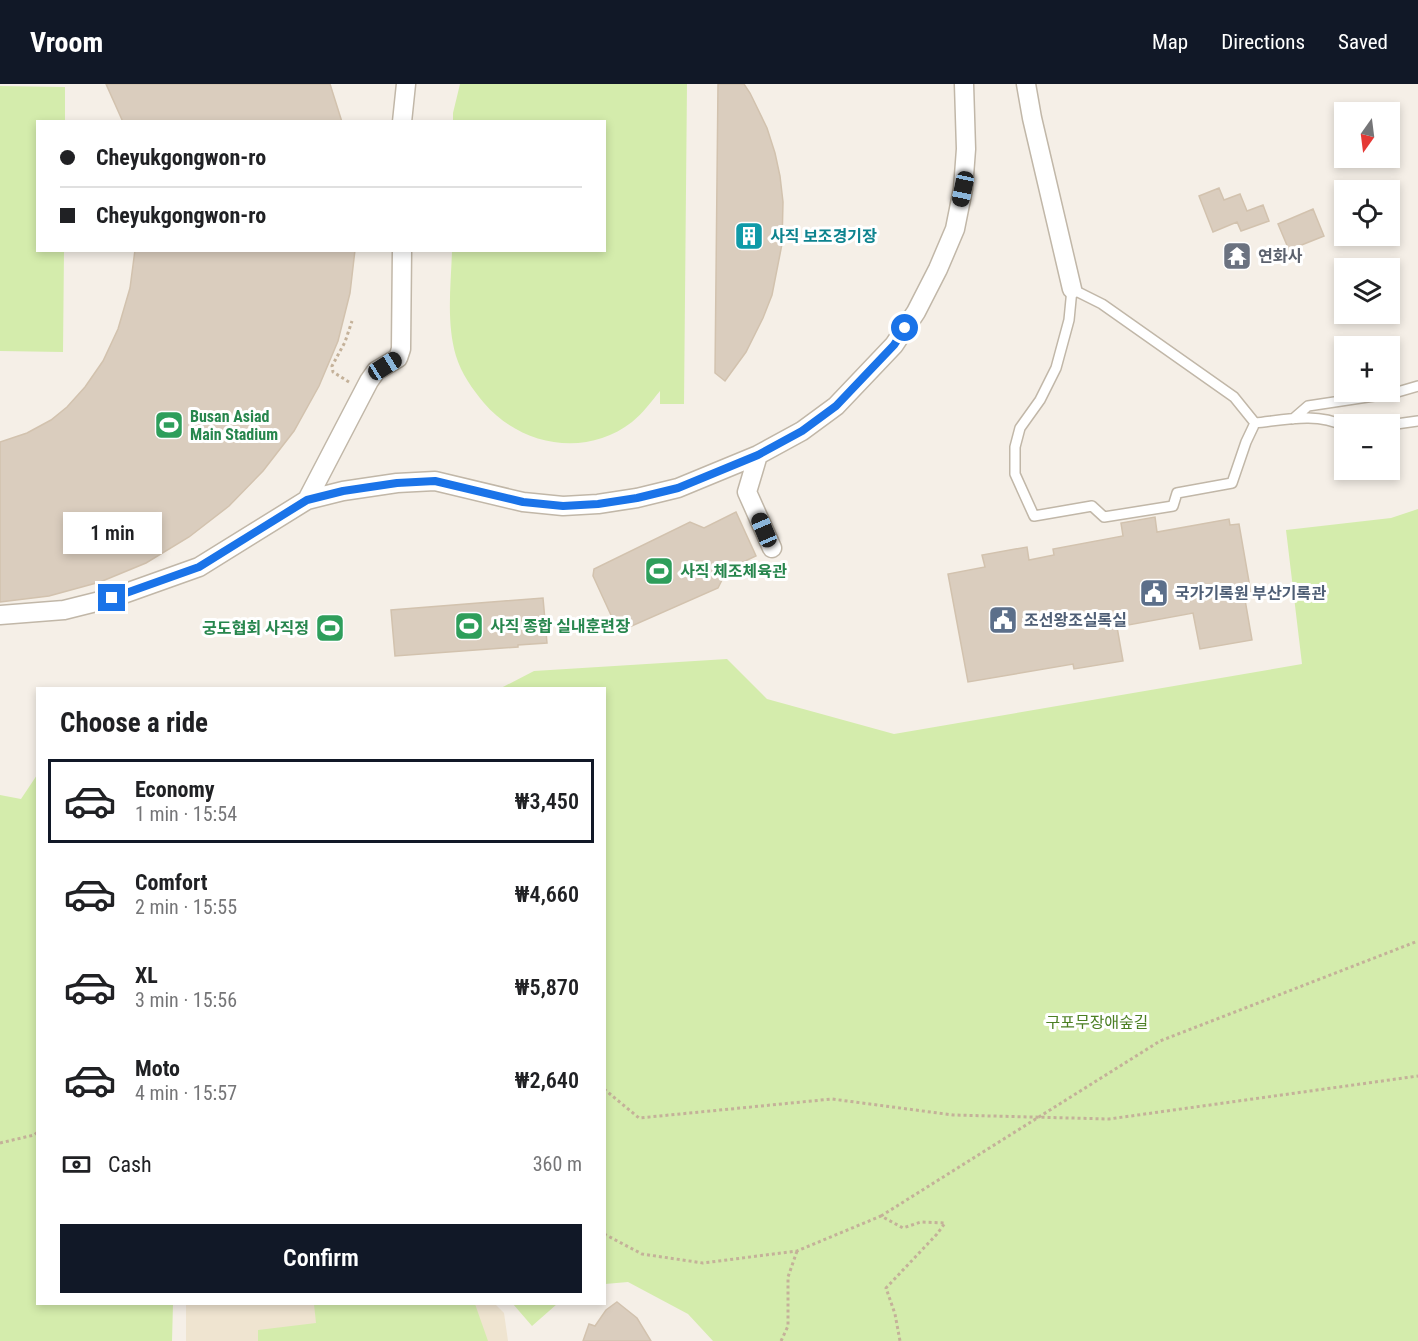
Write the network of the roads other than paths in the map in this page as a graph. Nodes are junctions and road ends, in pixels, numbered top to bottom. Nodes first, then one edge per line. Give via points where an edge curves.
1 (406, 84) edge
2 (964, 84) edge
3 (1026, 84) edge
4 (402, 120) edge
5 (402, 252) edge
6 (1072, 289) junction
7 (1418, 386) edge
8 (1293, 419) junction
9 (1418, 421) edge
10 (1334, 422) edge
11 (1255, 423) junction
12 (1400, 423) edge
13 (758, 455) junction
14 (307, 500) junction
15 (772, 548) dead end
16 (0, 615) edge

1 - 4 street
2 - 13 street via 966,149 955,229 916,312 894,345 836,406 802,431
3 - 6 street
5 - 14 street via 398,358 376,371 369,381
6 - 11 lane via 1102,304 1234,397
6 - 11 lane via 1069,320 1056,368 1020,428 1015,447 1015,474 1034,516 1092,506 1104,517 1173,506 1177,493 1232,483
7 - 8 lane via 1308,406
8 - 10 lane
8 - 11 lane
9 - 12 lane
13 - 14 street via 678,488 598,504 523,502 435,481 343,491
13 - 15 street via 747,492
14 - 16 street via 199,567 112,598 64,610

